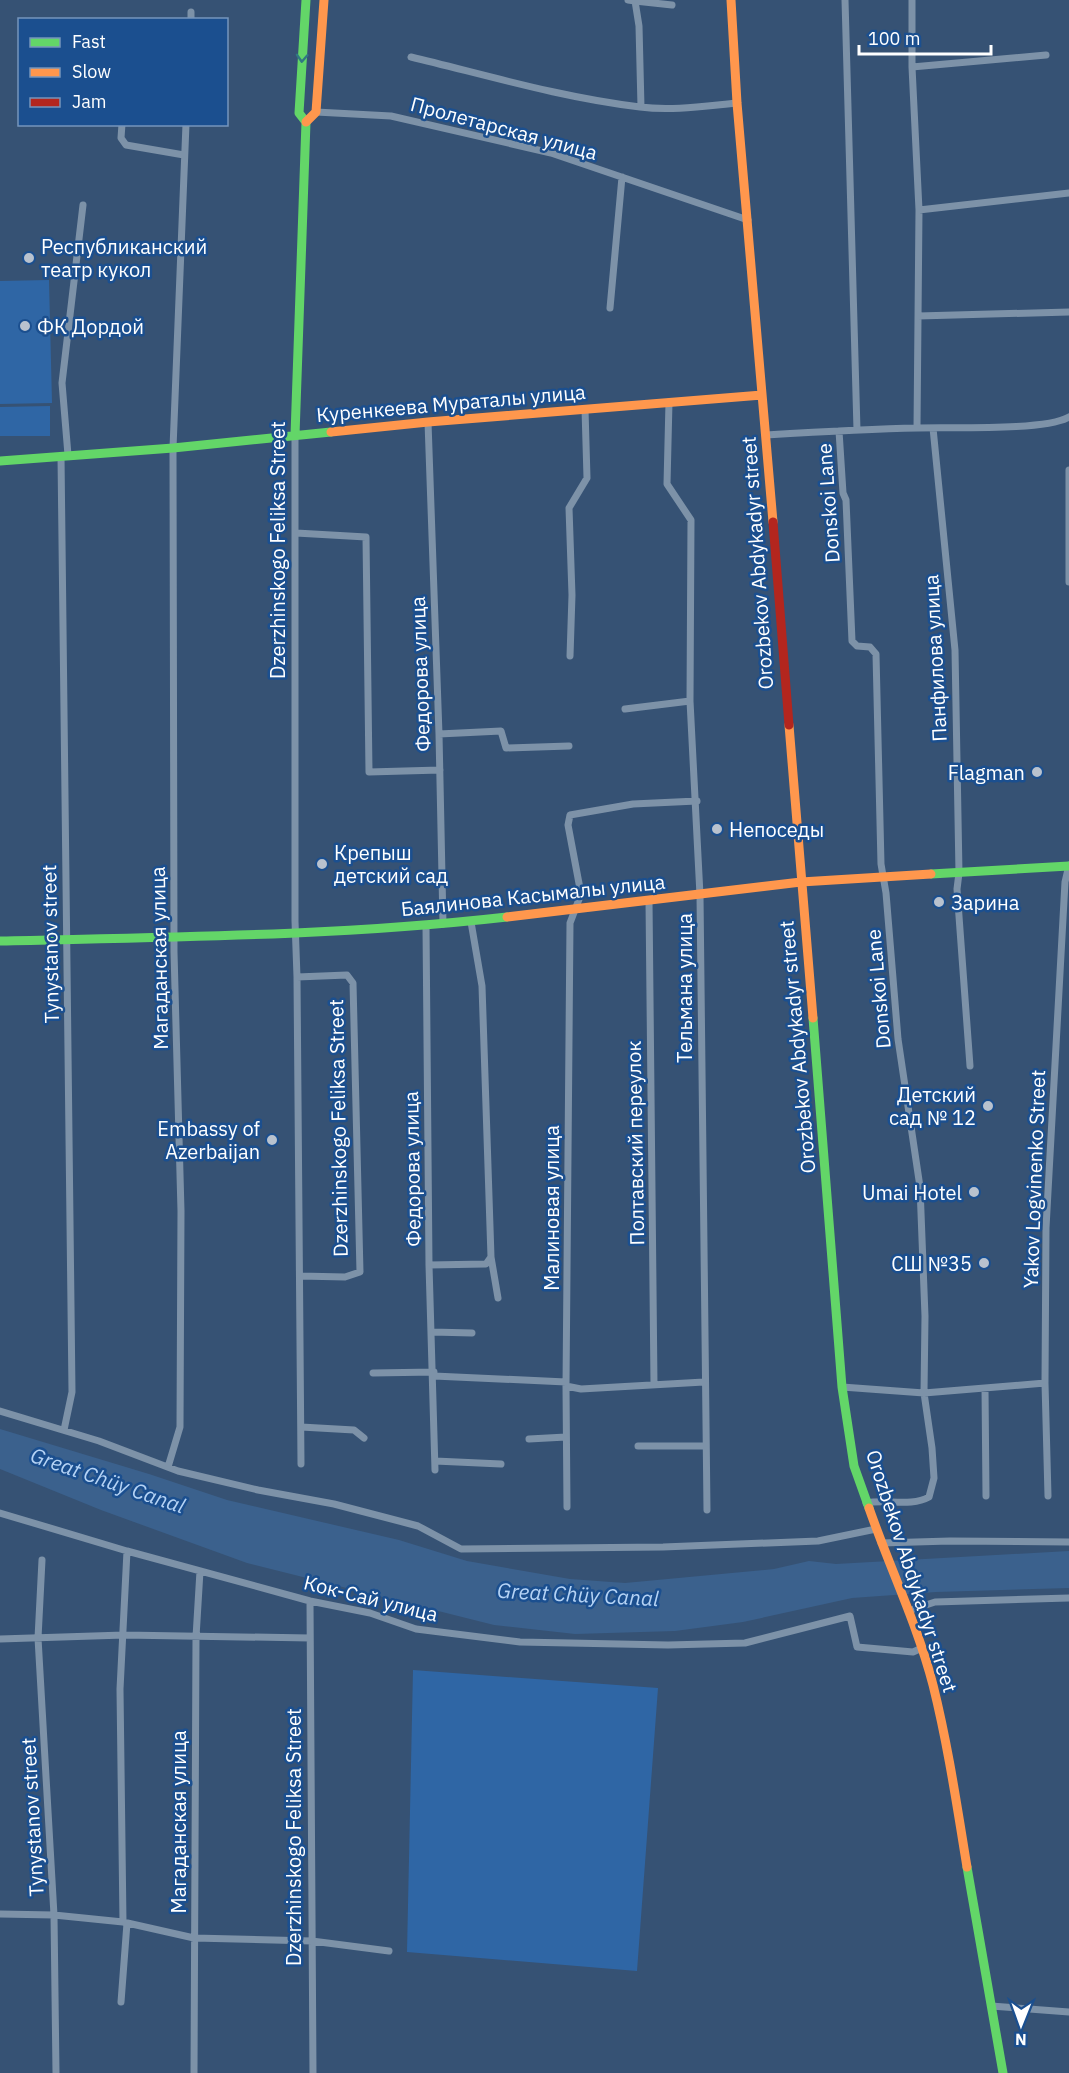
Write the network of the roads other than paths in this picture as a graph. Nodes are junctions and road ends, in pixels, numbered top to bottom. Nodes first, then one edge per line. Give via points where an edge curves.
1 (306, 0) edge
2 (324, 0) edge
3 (731, 0) edge
4 (845, 0) edge
5 (912, 0) edge
6 (632, 1) edge
7 (672, 5) dead end
8 (1046, 55) dead end
9 (411, 57) dead end
10 (912, 67) junction
11 (737, 103) junction
12 (641, 107) junction
13 (316, 112) junction
14 (306, 122) junction
15 (122, 126) edge
16 (186, 126) edge
17 (184, 155) junction
18 (622, 177) junction
19 (1069, 193) edge
20 (82, 205) dead end
21 (919, 210) junction
22 (748, 220) junction
23 (610, 308) dead end
24 (1069, 312) edge
25 (918, 316) junction
26 (762, 395) junction
27 (669, 402) junction
28 (585, 409) junction
29 (1069, 417) edge
30 (428, 422) junction
31 (917, 428) junction
32 (933, 428) junction
33 (857, 430) junction
34 (839, 431) junction
35 (295, 435) junction
36 (766, 435) junction
37 (173, 448) junction
38 (64, 455) junction
39 (0, 461) edge
40 (1069, 470) edge
41 (296, 533) junction
42 (1069, 582) edge
43 (570, 656) dead end
44 (690, 701) junction
45 (625, 710) dead end
46 (439, 734) junction
47 (569, 746) dead end
48 (440, 770) junction
49 (697, 801) junction
50 (1069, 866) edge
51 (959, 873) junction
52 (883, 877) junction
53 (801, 882) junction
54 (700, 895) junction
55 (649, 901) junction
56 (575, 909) junction
57 (471, 922) junction
58 (443, 924) junction
59 (426, 926) junction
60 (295, 934) junction
61 (174, 938) junction
62 (66, 940) junction
63 (0, 941) edge
64 (297, 977) junction
65 (970, 1066) dead end
66 (491, 1257) junction
67 (429, 1265) junction
68 (300, 1276) junction
69 (498, 1298) dead end
70 (432, 1332) junction
71 (472, 1333) dead end
72 (373, 1373) dead end
73 (434, 1374) junction
74 (704, 1383) junction
75 (1045, 1383) junction
76 (566, 1384) junction
77 (654, 1384) junction
78 (842, 1387) junction
79 (985, 1388) junction
80 (924, 1393) junction
81 (0, 1411) edge
82 (301, 1427) junction
83 (64, 1430) junction
84 (566, 1437) junction
85 (364, 1438) dead end
86 (529, 1439) dead end
87 (638, 1446) dead end
88 (706, 1446) junction
89 (435, 1461) junction
90 (301, 1464) dead end
91 (501, 1464) dead end
92 (168, 1467) junction
93 (435, 1470) dead end
94 (1047, 1496) dead end
95 (986, 1497) dead end
96 (866, 1503) junction
97 (567, 1507) dead end
98 (707, 1510) dead end
99 (0, 1514) edge
100 (876, 1529) junction
101 (1069, 1542) edge
102 (882, 1547) junction
103 (127, 1551) junction
104 (42, 1560) dead end
105 (200, 1571) junction
106 (1069, 1598) edge
107 (310, 1601) junction
108 (907, 1608) junction
109 (124, 1635) junction
110 (196, 1637) junction
111 (38, 1638) junction
112 (310, 1638) junction
113 (0, 1639) edge
114 (922, 1648) junction
115 (0, 1914) edge
116 (54, 1915) junction
117 (125, 1922) junction
118 (194, 1938) junction
119 (312, 1941) junction
120 (389, 1951) dead end
121 (121, 2001) dead end
122 (992, 2006) junction
123 (1069, 2012) edge
124 (56, 2073) edge
125 (194, 2073) edge
126 (313, 2073) edge
127 (1003, 2073) edge

1 -> 14 street, Dzerzhinskogo Feliksa Street via 299,112
2 - 13 street
3 - 11 street, Orozbekov Abdykadyr street
4 - 33 street
5 - 10 street
6 - 7 street
6 - 12 street via 639,26
8 - 10 street
9 - 12 street via 559,93
10 - 21 street
11 - 12 street
11 - 22 street, Orozbekov Abdykadyr street
13 - 14 street
13 - 18 street, Пролетарская улица via 391,116 551,153
14 - 35 street, Dzerzhinskogo Feliksa Street
15 - 17 street via 121,138 126,145
16 - 17 street, Магаданская улица
17 - 37 street, Магаданская улица
18 - 22 street, Пролетарская улица
18 - 23 street
19 - 21 street
20 - 38 street, Tynystanov street via 62,383
21 - 25 street
22 - 26 street, Orozbekov Abdykadyr street
24 - 25 street
25 - 31 street
26 - 27 street, Куренкеева Мураталы улица
26 - 36 street, Orozbekov Abdykadyr street
27 - 28 street, Куренкеева Мураталы улица
27 - 44 street, Тельмана улица via 667,484 691,520
28 - 30 street, Куренкеева Мураталы улица
28 - 43 street via 587,478 569,508
29 - 32 street via 1021,426
30 - 35 street, Куренкеева Мураталы улица
30 - 46 street, Федорова улица
31 - 32 street
31 - 33 street
32 - 51 street, Панфилова улица via 955,650
33 - 34 street
34 - 36 street
34 - 52 street, Donskoi Lane via 852,641 857,646 870,647 876,654
35 - 37 street, Куренкеева Мураталы улица
35 - 41 street, Dzerzhinskogo Feliksa Street
36 - 53 street, Orozbekov Abdykadyr street
37 - 38 street, Куренкеева Мураталы улица
37 - 61 street, Магаданская улица
38 - 39 street, Куренкеева Мураталы улица
38 - 62 street, Tynystanov street
40 - 42 street
41 - 48 street via 366,537 369,772
41 - 60 street, Dzerzhinskogo Feliksa Street
44 - 45 street
44 - 49 street, Тельмана улица
46 - 47 street via 501,731 506,748
46 - 48 street, Федорова улица
48 - 58 street, Федорова улица
49 - 54 street, Тельмана улица
49 - 56 street, Малиновая улица via 633,804 570,814 568,825 581,894
50 - 51 street, Баялинова Касымалы улица
50 - 75 street, Yakov Logvinenko Street via 1046,1228
51 - 52 street, Баялинова Касымалы улица
51 - 65 street, Панфилова улица
52 - 53 street, Баялинова Касымалы улица
52 - 80 street, Donskoi Lane via 898,1039 920,1187
53 - 54 street, Баялинова Касымалы улица
53 - 78 street, Orozbekov Abdykadyr street
54 - 55 street, Баялинова Касымалы улица
54 - 74 street, Тельмана улица
55 - 56 street, Баялинова Касымалы улица
55 - 77 street, Полтавский переулок
56 - 57 street, Баялинова Касымалы улица
56 - 76 street, Малиновая улица via 570,923
57 - 58 street, Баялинова Касымалы улица
57 - 66 street via 482,986
58 - 59 street, Баялинова Касымалы улица
59 - 60 street, Баялинова Касымалы улица
59 - 67 street, Федорова улица
60 - 61 street, Баялинова Касымалы улица
60 - 64 street, Dzerzhinskogo Feliksa Street
61 - 62 street, Баялинова Касымалы улица
61 - 92 street, Магаданская улица via 181,1211 180,1427
62 - 63 street, Баялинова Касымалы улица
62 - 83 street, Tynystanov street via 72,1392
64 - 68 street, Dzerzhinskogo Feliksa Street
64 - 68 street, Dzerzhinskogo Feliksa Street via 347,975 353,983 360,1272 345,1277
66 - 67 street via 486,1264
66 - 69 street
67 - 70 street, Федорова улица
68 - 82 street, Dzerzhinskogo Feliksa Street
70 - 71 street
70 - 73 street, Федорова улица
72 - 73 street
73 - 76 street
73 - 89 street, Федорова улица
74 - 77 street
74 - 88 street, Тельмана улица
75 - 79 street
75 - 94 street, Yakov Logvinenko Street
76 - 77 street via 581,1389
76 - 84 street, Малиновая улица
78 - 80 street
78 - 96 street, Orozbekov Abdykadyr street via 854,1466
79 - 80 street
79 - 95 street
80 - 96 street, Donskoi Lane via 934,1478 928,1497 921,1501
81 - 83 street
82 - 85 street via 354,1430
82 - 90 street, Dzerzhinskogo Feliksa Street
83 - 92 street
84 - 86 street
84 - 97 street, Малиновая улица
87 - 88 street
88 - 98 street, Тельмана улица
89 - 91 street
89 - 93 street, Федорова улица
92 - 100 street via 418,1526 461,1550 819,1541
96 - 100 street, Orozbekov Abdykadyr street
99 - 103 street, Кок-Сай улица
100 - 102 street, Orozbekov Abdykadyr street
101 - 102 street via 950,1540
102 - 108 street, Orozbekov Abdykadyr street
103 - 105 street, Кок-Сай улица
103 - 109 street
104 - 111 street, Tynystanov street
105 - 107 street, Кок-Сай улица
105 - 110 street, Магаданская улица
106 - 108 street via 934,1602
107 - 112 street, Dzerzhinskogo Feliksa Street
107 - 114 street, Кок-Сай улица via 370,1613 416,1629 520,1642 745,1642 850,1616 857,1647 913,1652
108 - 114 street, Orozbekov Abdykadyr street
109 - 110 street
109 - 111 street
109 - 117 street via 120,1702
110 - 112 street
110 - 118 street, Магаданская улица
111 - 113 street
111 - 116 street, Tynystanov street
112 - 119 street, Dzerzhinskogo Feliksa Street
114 - 122 street, Orozbekov Abdykadyr street via 946,1744
115 - 116 street
116 - 117 street
116 - 124 street, Tynystanov street
117 - 118 street
117 - 121 street
118 - 119 street
118 - 125 street, Магаданская улица
119 - 120 street
119 - 126 street, Dzerzhinskogo Feliksa Street
122 - 123 street
122 - 127 street, Orozbekov Abdykadyr street

